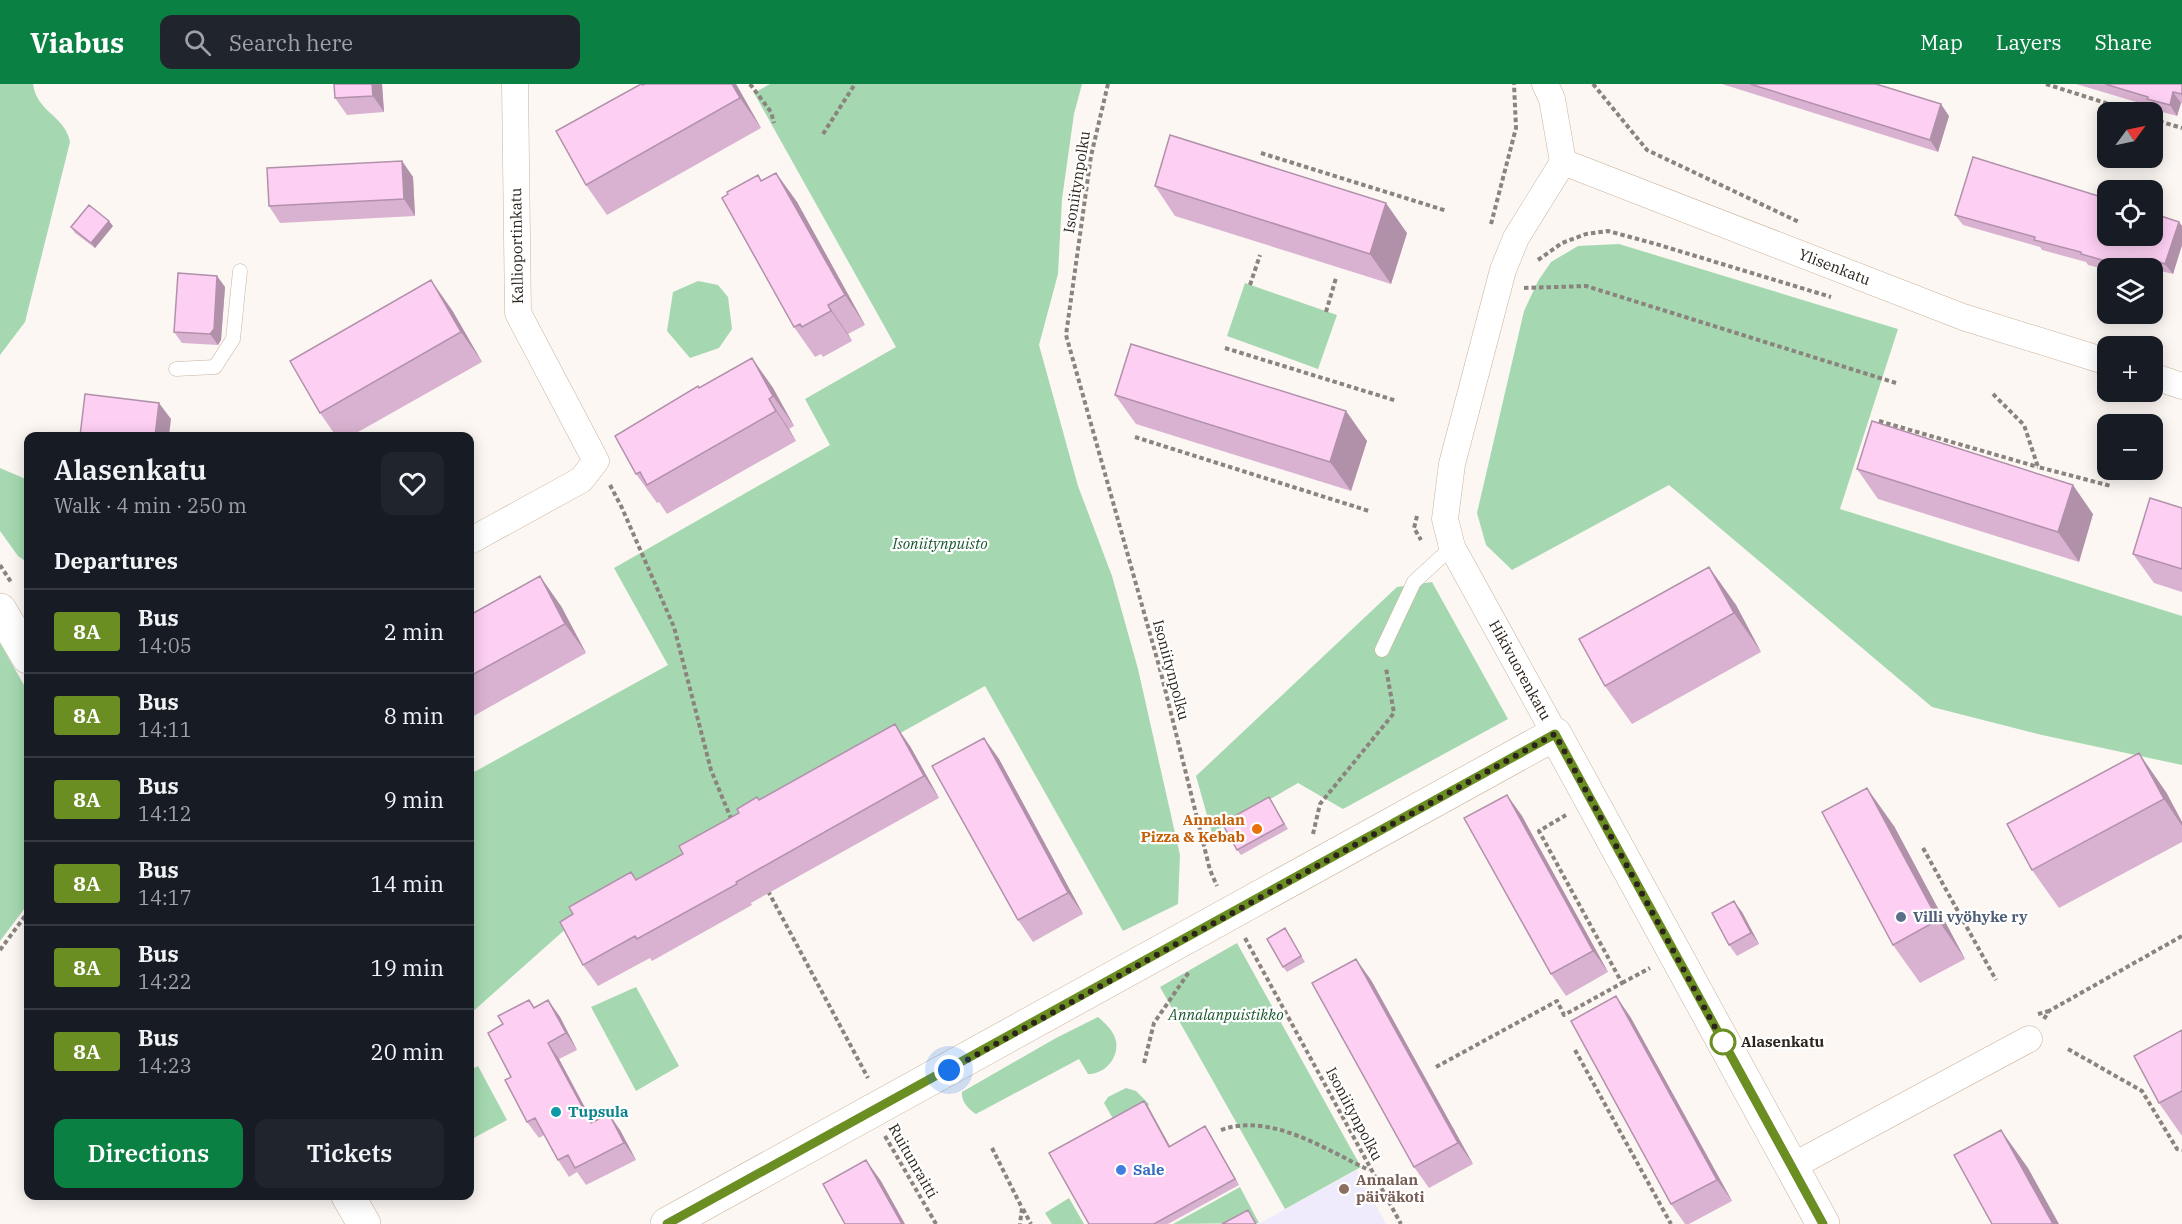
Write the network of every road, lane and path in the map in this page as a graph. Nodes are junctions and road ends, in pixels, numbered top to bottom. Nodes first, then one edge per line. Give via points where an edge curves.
1 (515, 84) edge
2 (750, 84) edge
3 (855, 84) edge
4 (1108, 84) edge
5 (1514, 84) edge
6 (1545, 84) edge
7 (1593, 84) edge
8 (2046, 84) edge
9 (2103, 102) edge
10 (2163, 122) edge
11 (774, 123) dead end
12 (2182, 128) edge
13 (823, 134) dead end
14 (1261, 153) dead end
15 (1563, 162) junction
16 (1447, 211) dead end
17 (1800, 223) dead end
18 (1490, 230) dead end
19 (1260, 255) edge
20 (1533, 269) dead end
21 (240, 271) dead end
22 (1336, 278) edge
23 (1527, 279) dead end
24 (1251, 285) dead end
25 (1836, 299) dead end
26 (1326, 312) dead end
27 (1225, 348) dead end
28 (2097, 359) edge
29 (176, 369) dead end
30 (2163, 380) edge
31 (1896, 383) dead end
32 (2182, 386) edge
33 (1993, 394) dead end
34 (1397, 401) dead end
35 (1879, 421) edge
36 (1135, 437) edge
37 (596, 460) junction
38 (2038, 467) junction
39 (2110, 486) dead end
40 (1420, 505) dead end
41 (1369, 511) dead end
42 (474, 539) edge
43 (1443, 556) junction
44 (0, 610) edge
45 (24, 650) edge
46 (1382, 650) joint
47 (1555, 734) junction
48 (1572, 812) dead end
49 (733, 824) edge
50 (1311, 843) dead end
51 (1923, 848) dead end
52 (763, 883) edge
53 (1231, 913) junction
54 (24, 917) edge
55 (2182, 936) edge
56 (0, 950) edge
57 (1656, 965) dead end
58 (1192, 967) dead end
59 (1996, 980) dead end
60 (1622, 983) junction
61 (2029, 1039) joint
62 (2068, 1049) dead end
63 (1575, 1050) edge
64 (1144, 1063) dead end
65 (1436, 1067) dead end
66 (2152, 1086) edge
67 (2142, 1091) junction
68 (871, 1098) junction
69 (1221, 1130) dead end
70 (992, 1148) dead end
71 (2182, 1150) edge
72 (1791, 1167) junction
73 (1371, 1170) junction
74 (350, 1200) edge
75 (1023, 1208) junction
76 (364, 1224) edge
77 (667, 1224) edge
78 (936, 1224) edge
79 (1020, 1224) edge
80 (1031, 1224) edge
81 (1401, 1224) edge
82 (1671, 1224) edge
83 (1823, 1224) edge

1 - 37 street, Kallioportinkatu via 518,313
2 - 11 path via 771,112
3 - 13 path
4 - 53 path, Isoniitynpolku via 1091,156 1066,335 1161,673 1210,870
5 - 18 path via 1515,128
6 - 15 street via 1552,99
7 - 17 path via 1647,150
8 - 9 path
10 - 12 path
14 - 16 path
15 - 28 street, Ylisenkatu via 1964,317
15 - 43 street, Hikivuorenkatu via 1516,238 1503,270 1452,464
19 - 24 path
20 - 25 path via 1539,259 1562,243 1608,231
21 - 29 lane via 233,339 215,367
22 - 26 path
23 - 31 path via 1521,288 1586,286
27 - 34 path
30 - 32 street
33 - 38 path via 2024,425
35 - 38 path
36 - 41 path
37 - 42 street via 581,480
37 - 49 path via 622,508 674,627 711,770
38 - 39 path
40 - 43 path via 1414,528
43 - 46 lane via 1414,582
43 - 47 street, Hikivuorenkatu
44 - 45 street
46 - 50 path via 1394,713 1320,804
47 - 53 street
47 - 72 street, Hikivuorenkatu
48 - 60 path via 1539,831
51 - 59 path
52 - 68 path, Ruitunraitti
53 - 68 street
53 - 73 path, Isoniitynpolku
54 - 56 path
55 - 61 path via 2049,1011
57 - 60 path
58 - 64 path via 1154,1023
60 - 65 path via 1564,1015 1557,1001
61 - 72 street
62 - 67 path
63 - 82 path
66 - 67 path
67 - 71 path via 2177,1149
68 - 77 street
68 - 78 path, Ruitunraitti
69 - 73 path via 1235,1125 1280,1131 1310,1139
70 - 75 path
72 - 83 street, Hikivuorenkatu
73 - 81 path, Isoniitynpolku
74 - 76 street
75 - 79 path
75 - 80 path

